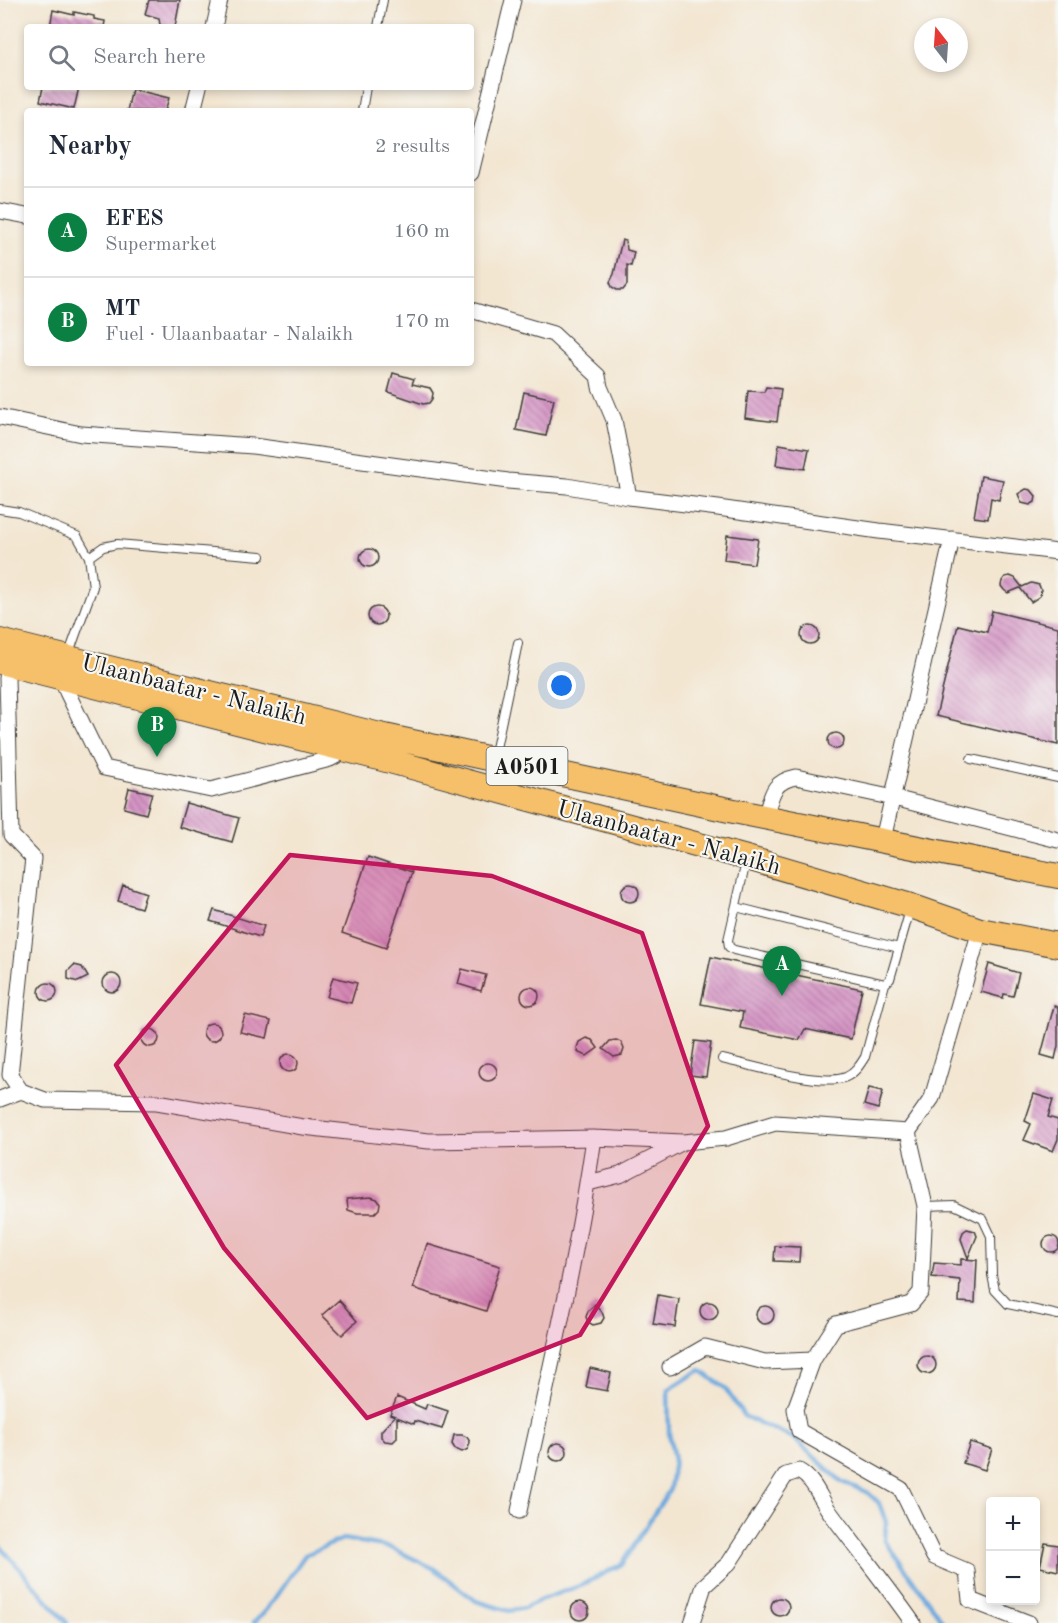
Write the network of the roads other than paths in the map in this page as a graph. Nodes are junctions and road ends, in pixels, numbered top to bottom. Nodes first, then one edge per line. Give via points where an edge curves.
1 (220, 0) edge
2 (383, 0) edge
3 (513, 0) edge
4 (215, 24) edge
5 (379, 24) edge
6 (199, 90) edge
7 (366, 90) edge
8 (195, 108) edge
9 (362, 108) edge
10 (474, 161) edge
11 (0, 211) edge
12 (24, 215) edge
13 (474, 311) edge
14 (0, 417) edge
15 (629, 497) junction
16 (0, 508) edge
17 (952, 539) junction
18 (1058, 552) edge
19 (261, 556) dead end
20 (89, 557) junction
21 (0, 642) edge
22 (518, 643) dead end
23 (5, 663) edge
24 (65, 668) junction
25 (345, 751) junction
26 (494, 759) junction
27 (971, 759) dead end
28 (1058, 778) edge
29 (894, 798) junction
30 (765, 817) junction
31 (883, 839) junction
32 (1058, 840) edge
33 (747, 858) junction
34 (1058, 876) edge
35 (911, 906) junction
36 (736, 907) junction
37 (980, 930) junction
38 (1052, 939) edge
39 (899, 948) junction
40 (885, 984) junction
41 (722, 1059) dead end
42 (21, 1091) junction
43 (0, 1099) edge
44 (908, 1132) junction
45 (594, 1138) junction
46 (683, 1142) junction
47 (588, 1184) junction
48 (926, 1206) junction
49 (1058, 1315) edge
50 (813, 1360) junction
51 (670, 1367) dead end
52 (519, 1511) dead end
53 (692, 1623) edge
54 (913, 1623) edge
55 (1029, 1623) edge

1 - 4 street
2 - 5 lane
3 - 10 street
6 - 8 street
7 - 9 lane
11 - 12 street
13 - 15 street via 553,334 598,376 614,420
14 - 15 street via 81,434 253,446
15 - 17 street
16 - 20 lane via 77,536
17 - 18 street
17 - 29 street
19 - 20 lane via 117,544
20 - 24 lane via 93,587
21 - 24 highway, Ulaanbaatar - Nalaikh / A0501
22 - 26 lane
23 - 24 highway, Ulaanbaatar - Nalaikh / A0501
23 - 42 street via 11,835 33,858 10,1075
24 - 25 highway, Ulaanbaatar - Nalaikh / A0501
24 - 25 street via 67,692 104,768 211,790 330,759
24 - 26 highway, Ulaanbaatar - Nalaikh / A0501
25 - 33 highway, Ulaanbaatar - Nalaikh / A0501
26 - 30 highway, Ulaanbaatar - Nalaikh / A0501
27 - 28 lane
29 - 30 street via 796,777 784,779 774,787
29 - 31 street
29 - 32 street
30 - 31 highway, Ulaanbaatar - Nalaikh / A0501
31 - 34 highway, Ulaanbaatar - Nalaikh / A0501
33 - 35 highway, Ulaanbaatar - Nalaikh / A0501
33 - 36 lane
35 - 37 highway, Ulaanbaatar - Nalaikh / A0501
35 - 39 lane
36 - 39 lane
36 - 40 lane via 728,940 734,950
37 - 38 highway, Ulaanbaatar - Nalaikh / A0501
37 - 44 street via 932,1098
39 - 40 lane via 890,980
40 - 41 lane via 865,1057 848,1077 822,1081
42 - 43 street
42 - 45 street via 45,1100 157,1102 303,1127 429,1141
44 - 46 street via 776,1123 726,1138
44 - 48 street
45 - 46 street
45 - 47 street
46 - 47 street via 620,1175
47 - 52 street
48 - 49 lane via 954,1205 983,1219 991,1236 995,1290 1008,1304
48 - 50 street via 921,1292 911,1304 836,1324
50 - 51 street via 765,1362 705,1347
50 - 55 street via 795,1409 799,1431 901,1490 934,1557 967,1571 970,1600
53 - 54 street via 704,1586 729,1563 786,1474 799,1471 809,1477 830,1513

